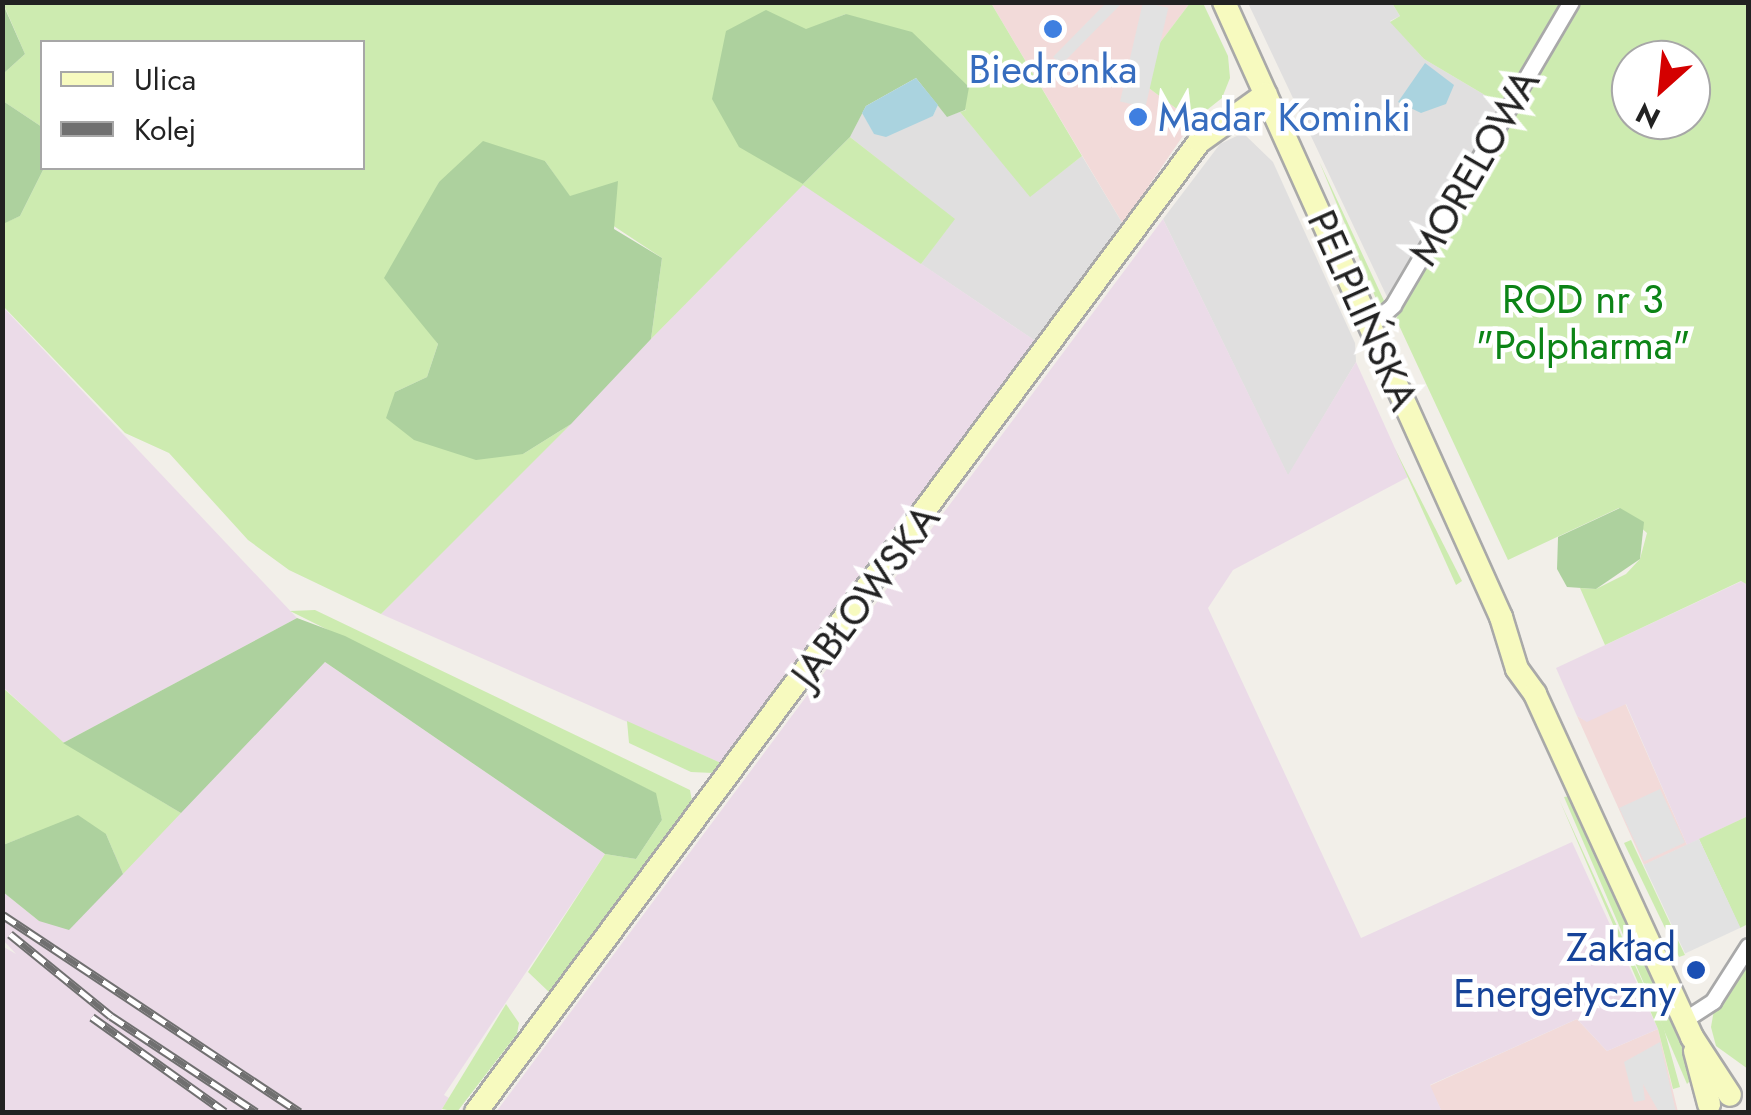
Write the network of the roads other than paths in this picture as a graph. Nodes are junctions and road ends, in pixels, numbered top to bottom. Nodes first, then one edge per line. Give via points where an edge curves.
1 (1224, 2) edge
2 (1571, 2) edge
3 (1266, 94) junction
4 (1370, 326) junction
5 (1748, 946) edge
6 (1688, 1028) junction
7 (1723, 1103) edge
8 (476, 1112) edge

1 - 3 main road, PELPLIŃSKA
2 - 4 street, MORELOWA via 1393,305
3 - 4 main road, PELPLIŃSKA
3 - 8 main road, JABŁOWSKA via 1199,142
4 - 6 main road, PELPLIŃSKA via 1501,618 1525,654 1535,694
5 - 6 street
6 - 7 main road, PELPLIŃSKA

